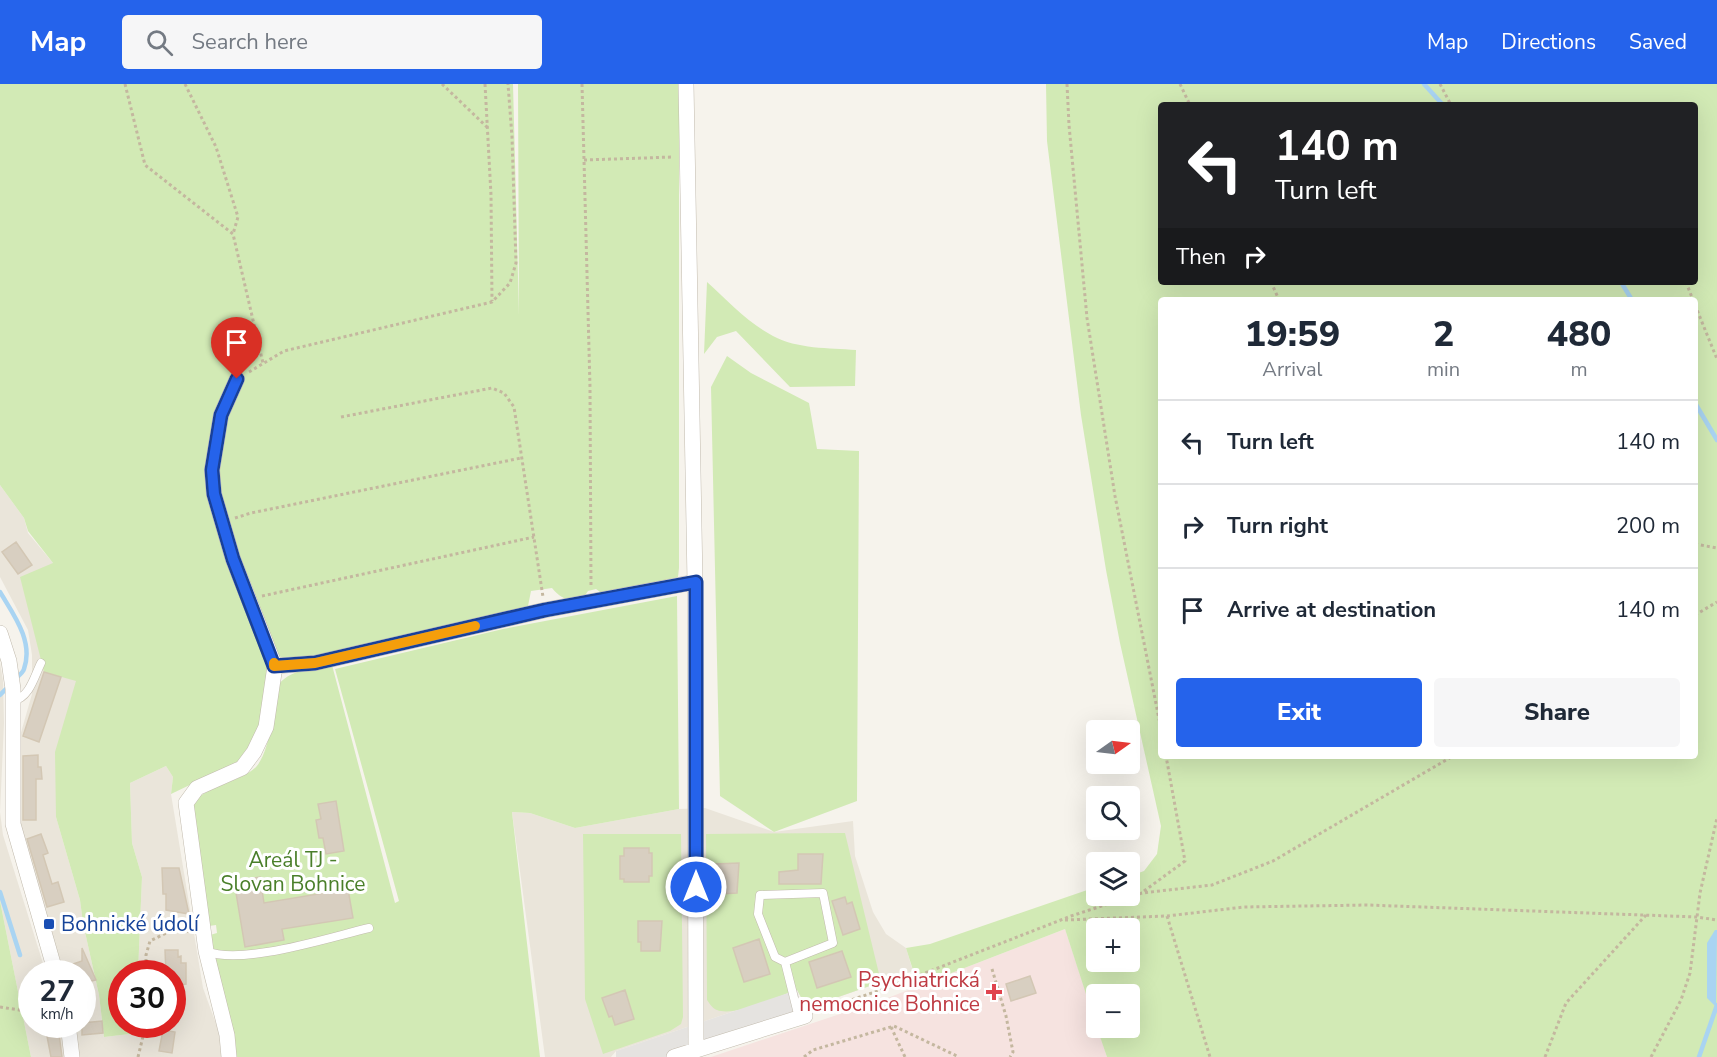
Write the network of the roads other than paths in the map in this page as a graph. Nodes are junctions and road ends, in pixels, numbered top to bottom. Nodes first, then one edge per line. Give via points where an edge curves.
1 (686, 84) edge
2 (237, 379) road end
3 (696, 582) junction
4 (0, 633) edge
5 (41, 663) dead end
6 (274, 666) junction
7 (13, 695) junction
8 (369, 928) dead end
9 (206, 951) junction
10 (52, 960) edge
11 (785, 962) junction
12 (802, 1017) joint
13 (70, 1038) edge
14 (696, 1050) junction
15 (72, 1057) edge
16 (229, 1057) edge
17 (674, 1057) edge

1 - 3 street
2 - 6 street via 221,415 212,470 214,494 233,559
3 - 6 street via 545,610 315,663
3 - 14 street
4 - 7 street
5 - 7 lane via 21,699
6 - 9 street via 266,727 254,752 242,768 197,788 186,803
7 - 10 street via 13,824
8 - 9 lane via 251,956
9 - 16 street
11 - 11 lane via 833,943 823,893 760,895 758,914 775,957
11 - 12 lane
12 - 14 street
13 - 15 street
14 - 17 street

